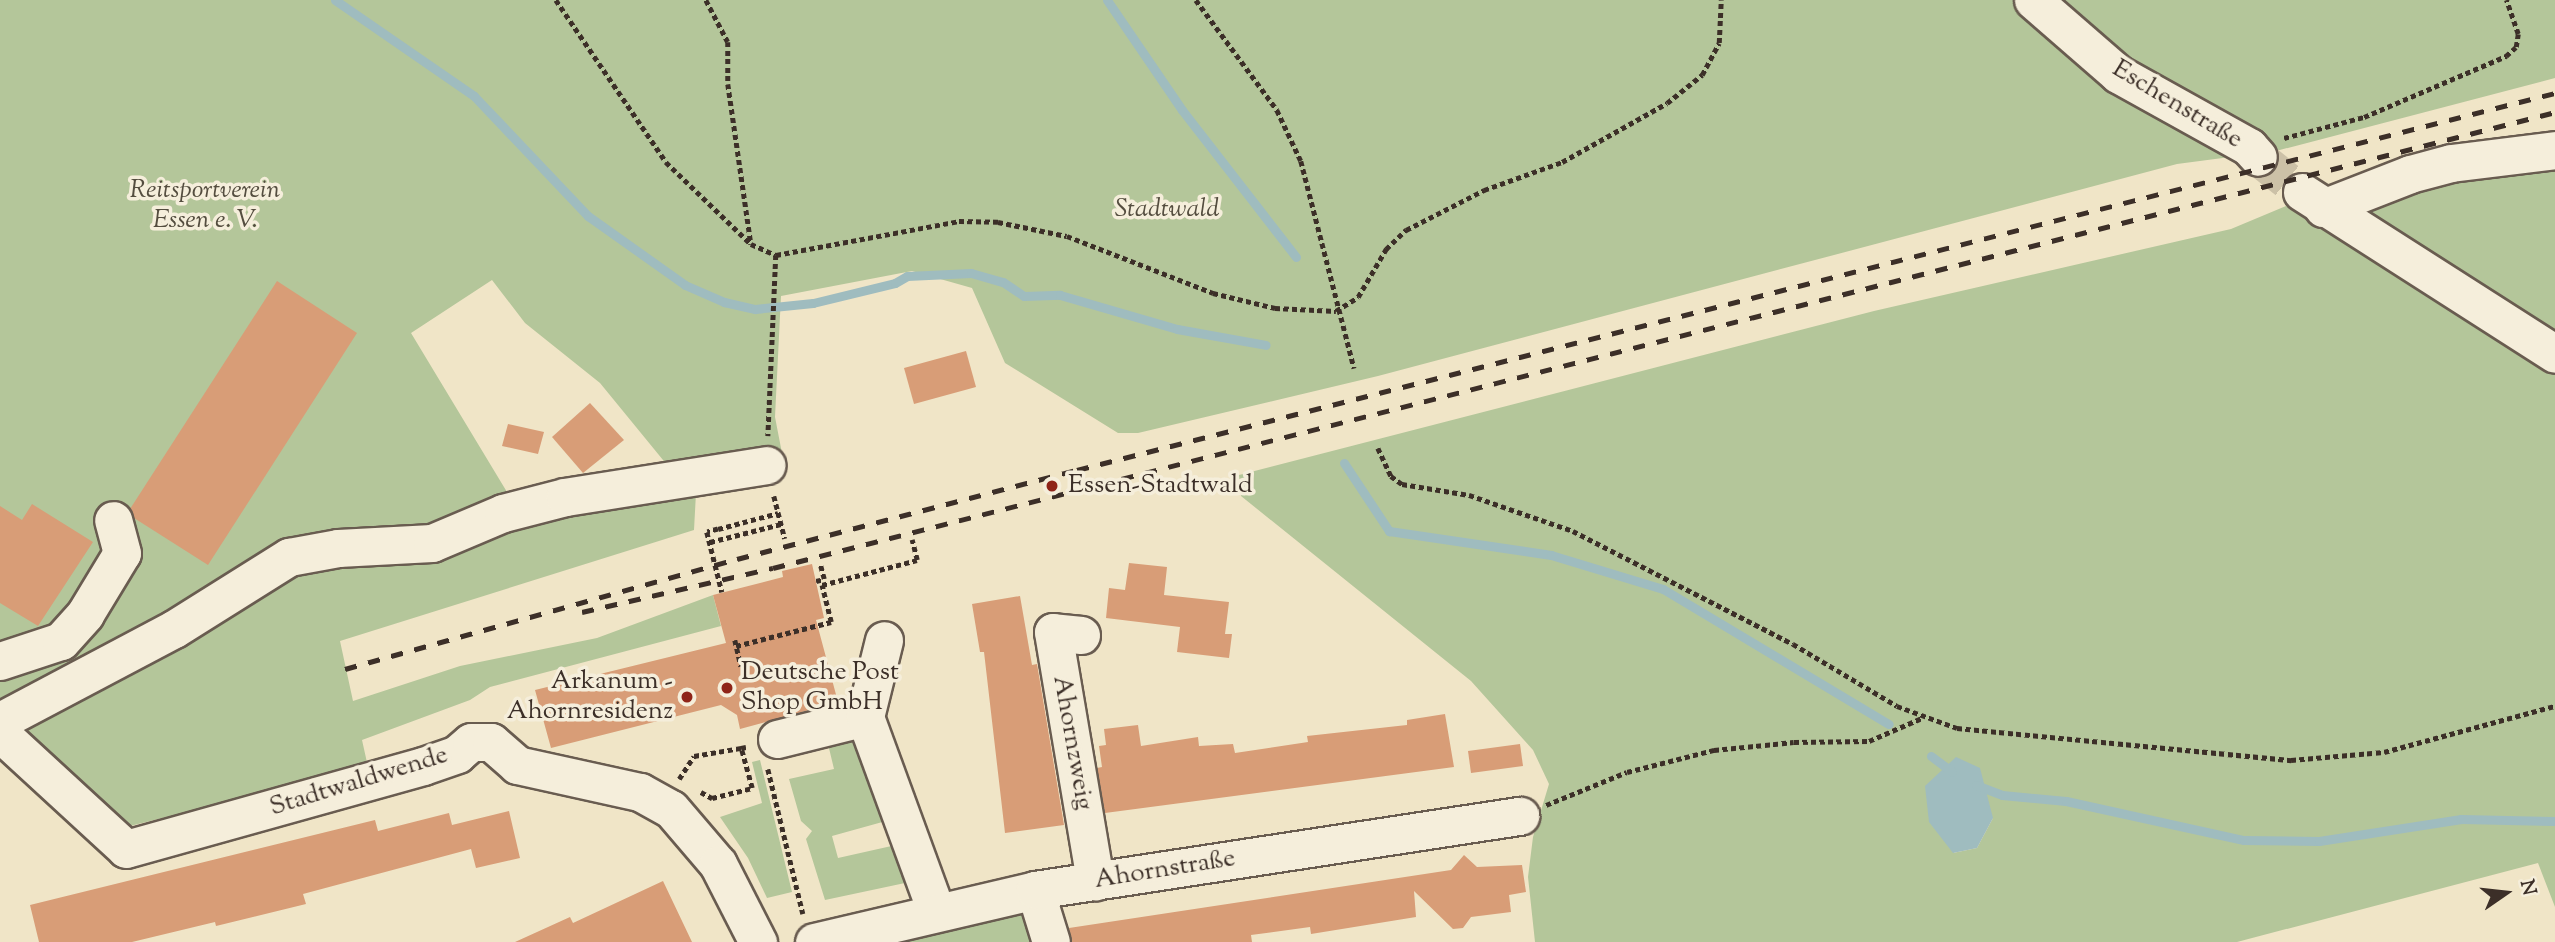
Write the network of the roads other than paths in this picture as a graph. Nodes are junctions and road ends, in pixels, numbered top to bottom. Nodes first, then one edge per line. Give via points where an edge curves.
1 (2033, 0) edge
2 (2555, 150) edge
3 (2253, 152) tunnel mouth
4 (2555, 354) edge
5 (766, 465) road end
6 (113, 520) dead end
7 (1081, 635) dead end
8 (884, 639) dead end
9 (0, 661) edge
10 (865, 717) junction
11 (0, 720) edge
12 (0, 733) edge
13 (765, 747) road end
14 (1520, 816) road end
15 (1095, 881) junction
16 (1035, 890) junction
17 (936, 911) junction
18 (810, 935) edge
19 (758, 942) edge
20 (1051, 942) edge

1 - 3 street, Eschenstraße via 2118,74
2 - 4 street via 2451,163 2313,200
5 - 11 street via 565,497 503,513 432,543 338,548 289,557 174,629
6 - 9 street via 122,554 85,614 61,641
7 - 15 street, Ahornzweig via 1054,632
8 - 10 street
10 - 13 street
10 - 17 street
12 - 19 street, Stadtwaldwende via 126,849 422,766 457,754 471,743 491,741 517,765 640,792 671,809 718,864
14 - 15 street, Ahornstraße
15 - 16 street, Ahornstraße
16 - 17 street, Ahornstraße
16 - 20 street
17 - 18 street, Ahornstraße

